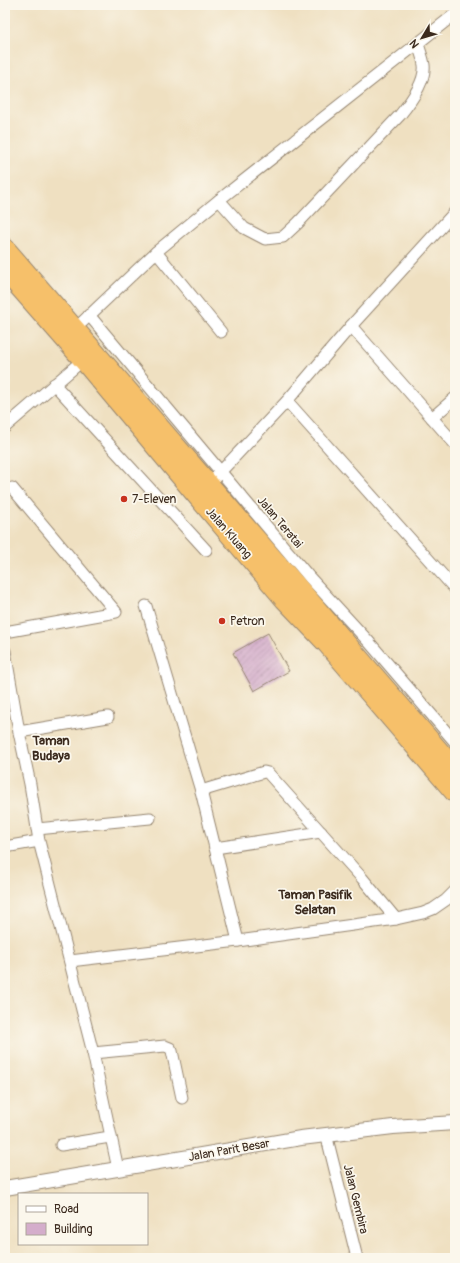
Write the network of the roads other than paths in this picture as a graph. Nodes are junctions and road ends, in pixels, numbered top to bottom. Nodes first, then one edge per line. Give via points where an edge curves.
1 (455, 14) edge
2 (418, 44) junction
3 (219, 200) junction
4 (455, 212) edge
5 (5, 248) edge
6 (156, 252) junction
7 (5, 271) edge
8 (89, 315) junction
9 (351, 326) junction
10 (75, 329) junction
11 (221, 332) dead end
12 (83, 360) junction
13 (54, 384) junction
14 (455, 398) edge
15 (287, 401) junction
16 (432, 418) junction
17 (5, 427) edge
18 (455, 444) edge
19 (215, 478) junction
20 (12, 488) dead end
21 (206, 550) dead end
22 (455, 590) edge
23 (146, 606) dead end
24 (5, 632) edge
25 (364, 647) junction
26 (5, 651) edge
27 (108, 717) dead end
28 (19, 732) junction
29 (455, 742) edge
30 (455, 768) edge
31 (201, 791) junction
32 (455, 793) edge
33 (150, 818) dead end
34 (37, 829) junction
35 (321, 832) junction
36 (39, 841) junction
37 (5, 847) edge
38 (216, 848) junction
39 (455, 892) edge
40 (396, 919) junction
41 (238, 941) junction
42 (70, 961) junction
43 (93, 1053) junction
44 (182, 1098) dead end
45 (455, 1123) edge
46 (110, 1137) junction
47 (328, 1140) junction
48 (61, 1145) dead end
49 (118, 1169) junction
50 (5, 1188) edge
51 (357, 1258) edge

1 - 2 street
2 - 3 street
2 - 3 street via 424,66 413,99 283,237 265,239 244,228
3 - 6 street
4 - 9 street
5 - 10 highway, Jalan Kluang
6 - 8 street
6 - 11 street
7 - 12 highway, Jalan Kluang
8 - 10 street
8 - 19 street
9 - 15 street
9 - 16 street
10 - 19 highway, Jalan Kluang
12 - 13 street
12 - 32 highway, Jalan Kluang via 286,600
13 - 17 street
13 - 21 street
14 - 16 street
15 - 19 street
15 - 22 street
16 - 18 street
19 - 25 highway, Jalan Kluang
20 - 24 street via 116,612
23 - 31 street
25 - 29 street
25 - 30 highway, Jalan Kluang
26 - 28 street
27 - 28 street
28 - 34 street
31 - 35 street via 264,772 272,776
31 - 38 street
33 - 34 street
34 - 36 street
35 - 38 street
35 - 40 street
36 - 37 street
36 - 42 street
38 - 41 street
39 - 40 street via 433,908
40 - 41 street
41 - 42 street
42 - 43 street
43 - 44 street via 165,1046 170,1048
43 - 46 street
45 - 47 street, Jalan Parit Besar via 393,1127
46 - 48 street
46 - 49 street
47 - 49 street, Jalan Parit Besar
47 - 51 street, Jalan Gembira
49 - 50 street, Jalan Parit Besar

